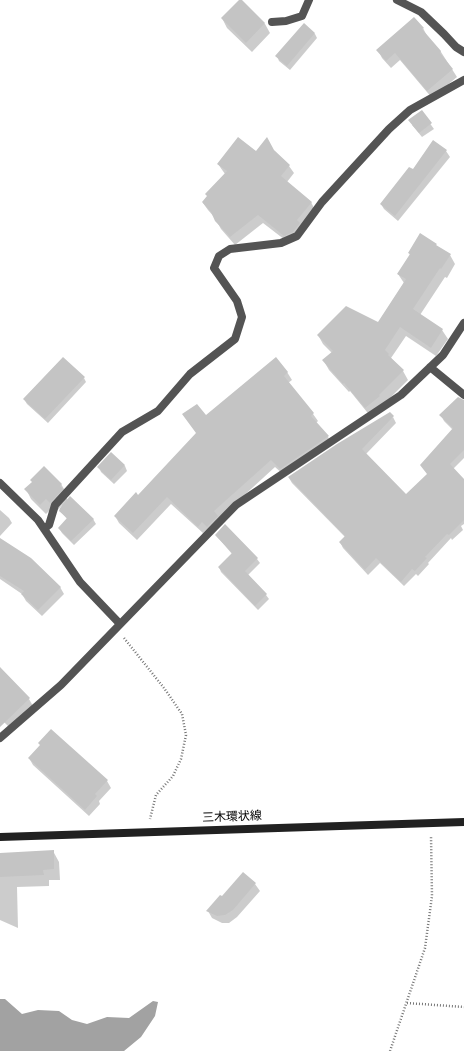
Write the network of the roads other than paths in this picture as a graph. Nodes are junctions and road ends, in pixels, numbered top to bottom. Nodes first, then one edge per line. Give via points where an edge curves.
1 (309, 0) edge
2 (397, 0) edge
3 (272, 22) dead end
4 (464, 52) edge
5 (464, 80) edge
6 (464, 323) edge
7 (430, 367) junction
8 (464, 395) edge
9 (0, 483) edge
10 (44, 529) junction
11 (118, 626) junction
12 (0, 738) edge
13 (464, 822) edge
14 (0, 837) edge

1 - 3 street via 302,16
2 - 4 street via 421,12
5 - 10 street via 410,110 389,129 322,202 296,236 281,243 230,249 219,256 214,268 237,301 242,317 235,339 190,374 158,411 122,432 56,505 49,525
6 - 7 street via 443,355
7 - 8 street
7 - 11 street via 401,394 236,505
9 - 10 street
10 - 11 street via 80,582
11 - 12 street via 61,685
13 - 14 main road, 三木環状線

